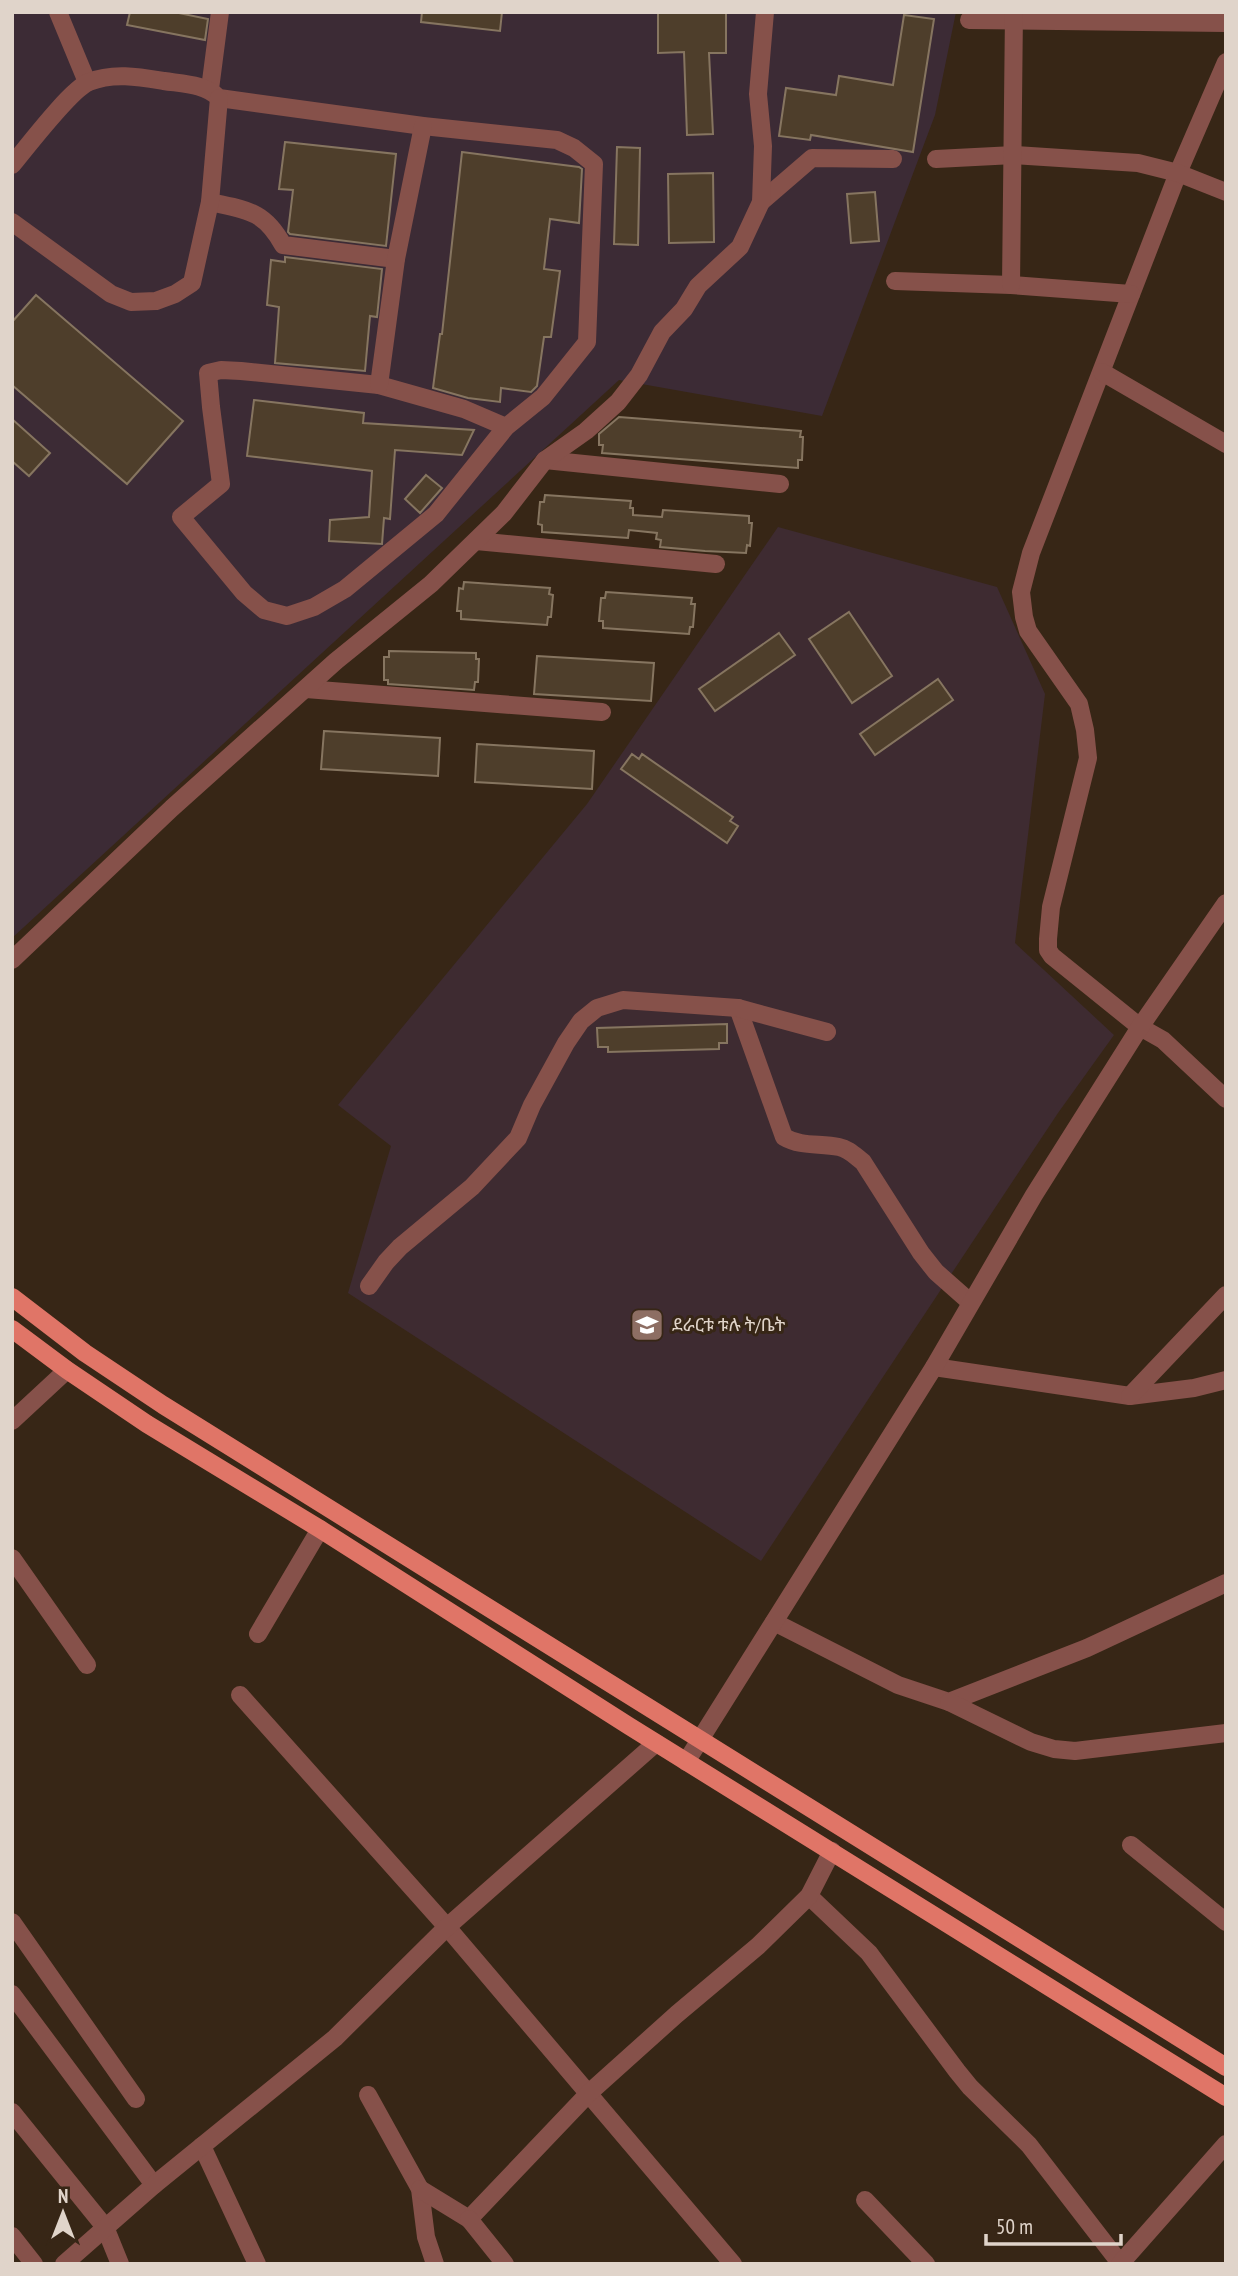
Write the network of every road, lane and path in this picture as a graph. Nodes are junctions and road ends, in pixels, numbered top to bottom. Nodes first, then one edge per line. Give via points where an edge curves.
1 (58, 12) edge
2 (220, 12) edge
3 (765, 12) edge
4 (1015, 17) edge
5 (968, 20) dead end
6 (1226, 23) edge
7 (1226, 62) edge
8 (87, 82) junction
9 (214, 93) junction
10 (423, 126) junction
11 (1014, 155) junction
12 (893, 159) dead end
13 (936, 159) dead end
14 (12, 164) edge
15 (1178, 173) junction
16 (1226, 192) edge
17 (209, 202) junction
18 (761, 202) junction
19 (12, 222) edge
20 (396, 259) junction
21 (895, 281) dead end
22 (1011, 285) junction
23 (1131, 294) junction
24 (1102, 372) junction
25 (379, 386) junction
26 (506, 427) junction
27 (1226, 444) edge
28 (545, 460) junction
29 (780, 484) dead end
30 (476, 541) junction
31 (716, 564) dead end
32 (306, 689) junction
33 (602, 712) dead end
34 (1226, 903) edge
35 (12, 960) edge
36 (738, 1008) junction
37 (1140, 1027) junction
38 (827, 1032) dead end
39 (1226, 1099) edge
40 (369, 1286) dead end
41 (1226, 1295) edge
42 (12, 1297) edge
43 (970, 1302) junction
44 (12, 1329) edge
45 (934, 1367) junction
46 (67, 1370) junction
47 (1226, 1380) edge
48 (1130, 1396) junction
49 (12, 1420) edge
50 (320, 1529) junction
51 (12, 1558) edge
52 (1226, 1583) edge
53 (774, 1622) junction
54 (258, 1634) dead end
55 (87, 1665) dead end
56 (240, 1695) dead end
57 (949, 1702) junction
58 (1226, 1733) edge
59 (699, 1739) junction
60 (656, 1743) junction
61 (686, 1762) junction
62 (1130, 1845) dead end
63 (832, 1851) junction
64 (809, 1896) junction
65 (12, 1922) edge
66 (1226, 1922) edge
67 (447, 1927) junction
68 (12, 1994) edge
69 (1226, 2068) edge
70 (1218, 2092) edge
71 (589, 2093) junction
72 (368, 2095) dead end
73 (136, 2099) dead end
74 (12, 2112) edge
75 (1226, 2144) edge
76 (202, 2146) junction
77 (154, 2185) junction
78 (420, 2189) junction
79 (865, 2200) dead end
80 (468, 2219) junction
81 (105, 2227) junction
82 (12, 2236) edge
83 (34, 2264) edge
84 (64, 2264) edge
85 (120, 2264) edge
86 (257, 2264) edge
87 (435, 2264) edge
88 (505, 2264) edge
89 (733, 2264) edge
90 (926, 2264) edge
91 (1120, 2264) edge

1 - 8 street
2 - 9 street
3 - 18 street via 758,94 763,146
4 - 5 street
4 - 6 street
4 - 11 street
7 - 15 street
8 - 9 street via 110,76 140,77
8 - 14 street
9 - 10 street
9 - 17 street
10 - 20 street
10 - 26 street via 557,140 593,164 587,342 543,397
11 - 13 street
11 - 15 street via 1138,163
11 - 22 street
12 - 18 street via 813,158
15 - 16 street
15 - 23 street
17 - 19 street via 192,283 156,301 131,302 111,294
17 - 20 street via 250,211 273,227 283,245
18 - 28 street via 740,247 698,286 662,332 618,402
20 - 25 street
21 - 22 street
22 - 23 street
23 - 24 street
24 - 27 street
24 - 37 street via 1031,553 1021,593 1028,631 1079,704 1088,758 1051,907 1048,950
25 - 26 street via 464,409
25 - 26 street via 242,371 208,373 222,484 181,517 244,593 264,610 287,617 345,589 436,514
28 - 29 street
28 - 30 street
30 - 31 street
30 - 32 street
32 - 33 street
32 - 35 street
34 - 37 street
36 - 38 street
36 - 40 street via 623,1000 597,1008 566,1043 518,1138 472,1187 400,1247
36 - 43 street via 784,1137 794,1143 840,1147 863,1162 921,1253
37 - 39 street via 1174,1049
37 - 43 street
41 - 48 street
42 - 59 main road via 163,1405
43 - 45 street
44 - 46 main road
45 - 48 street
45 - 53 street
46 - 49 street
46 - 50 main road
47 - 48 street
50 - 54 street
50 - 60 main road
51 - 55 street
52 - 57 street via 1087,1648
53 - 57 street via 898,1685
53 - 59 street
56 - 67 street
57 - 58 street via 1054,1749 1075,1751
59 - 61 street
59 - 69 main road
60 - 61 main road
60 - 67 street
61 - 63 main road
62 - 66 street
63 - 64 street
63 - 70 main road
64 - 71 street
64 - 91 street via 875,1959 957,2071 1029,2145
65 - 73 street
67 - 71 street
67 - 76 street via 335,2038
68 - 77 street
69 - 70 street
71 - 80 street
71 - 89 street
72 - 78 street
74 - 81 street
75 - 91 street
76 - 77 street
76 - 86 street
77 - 81 street
78 - 80 street
78 - 87 street via 426,2237
79 - 90 street
80 - 88 street
81 - 84 street
81 - 85 street
82 - 83 street

